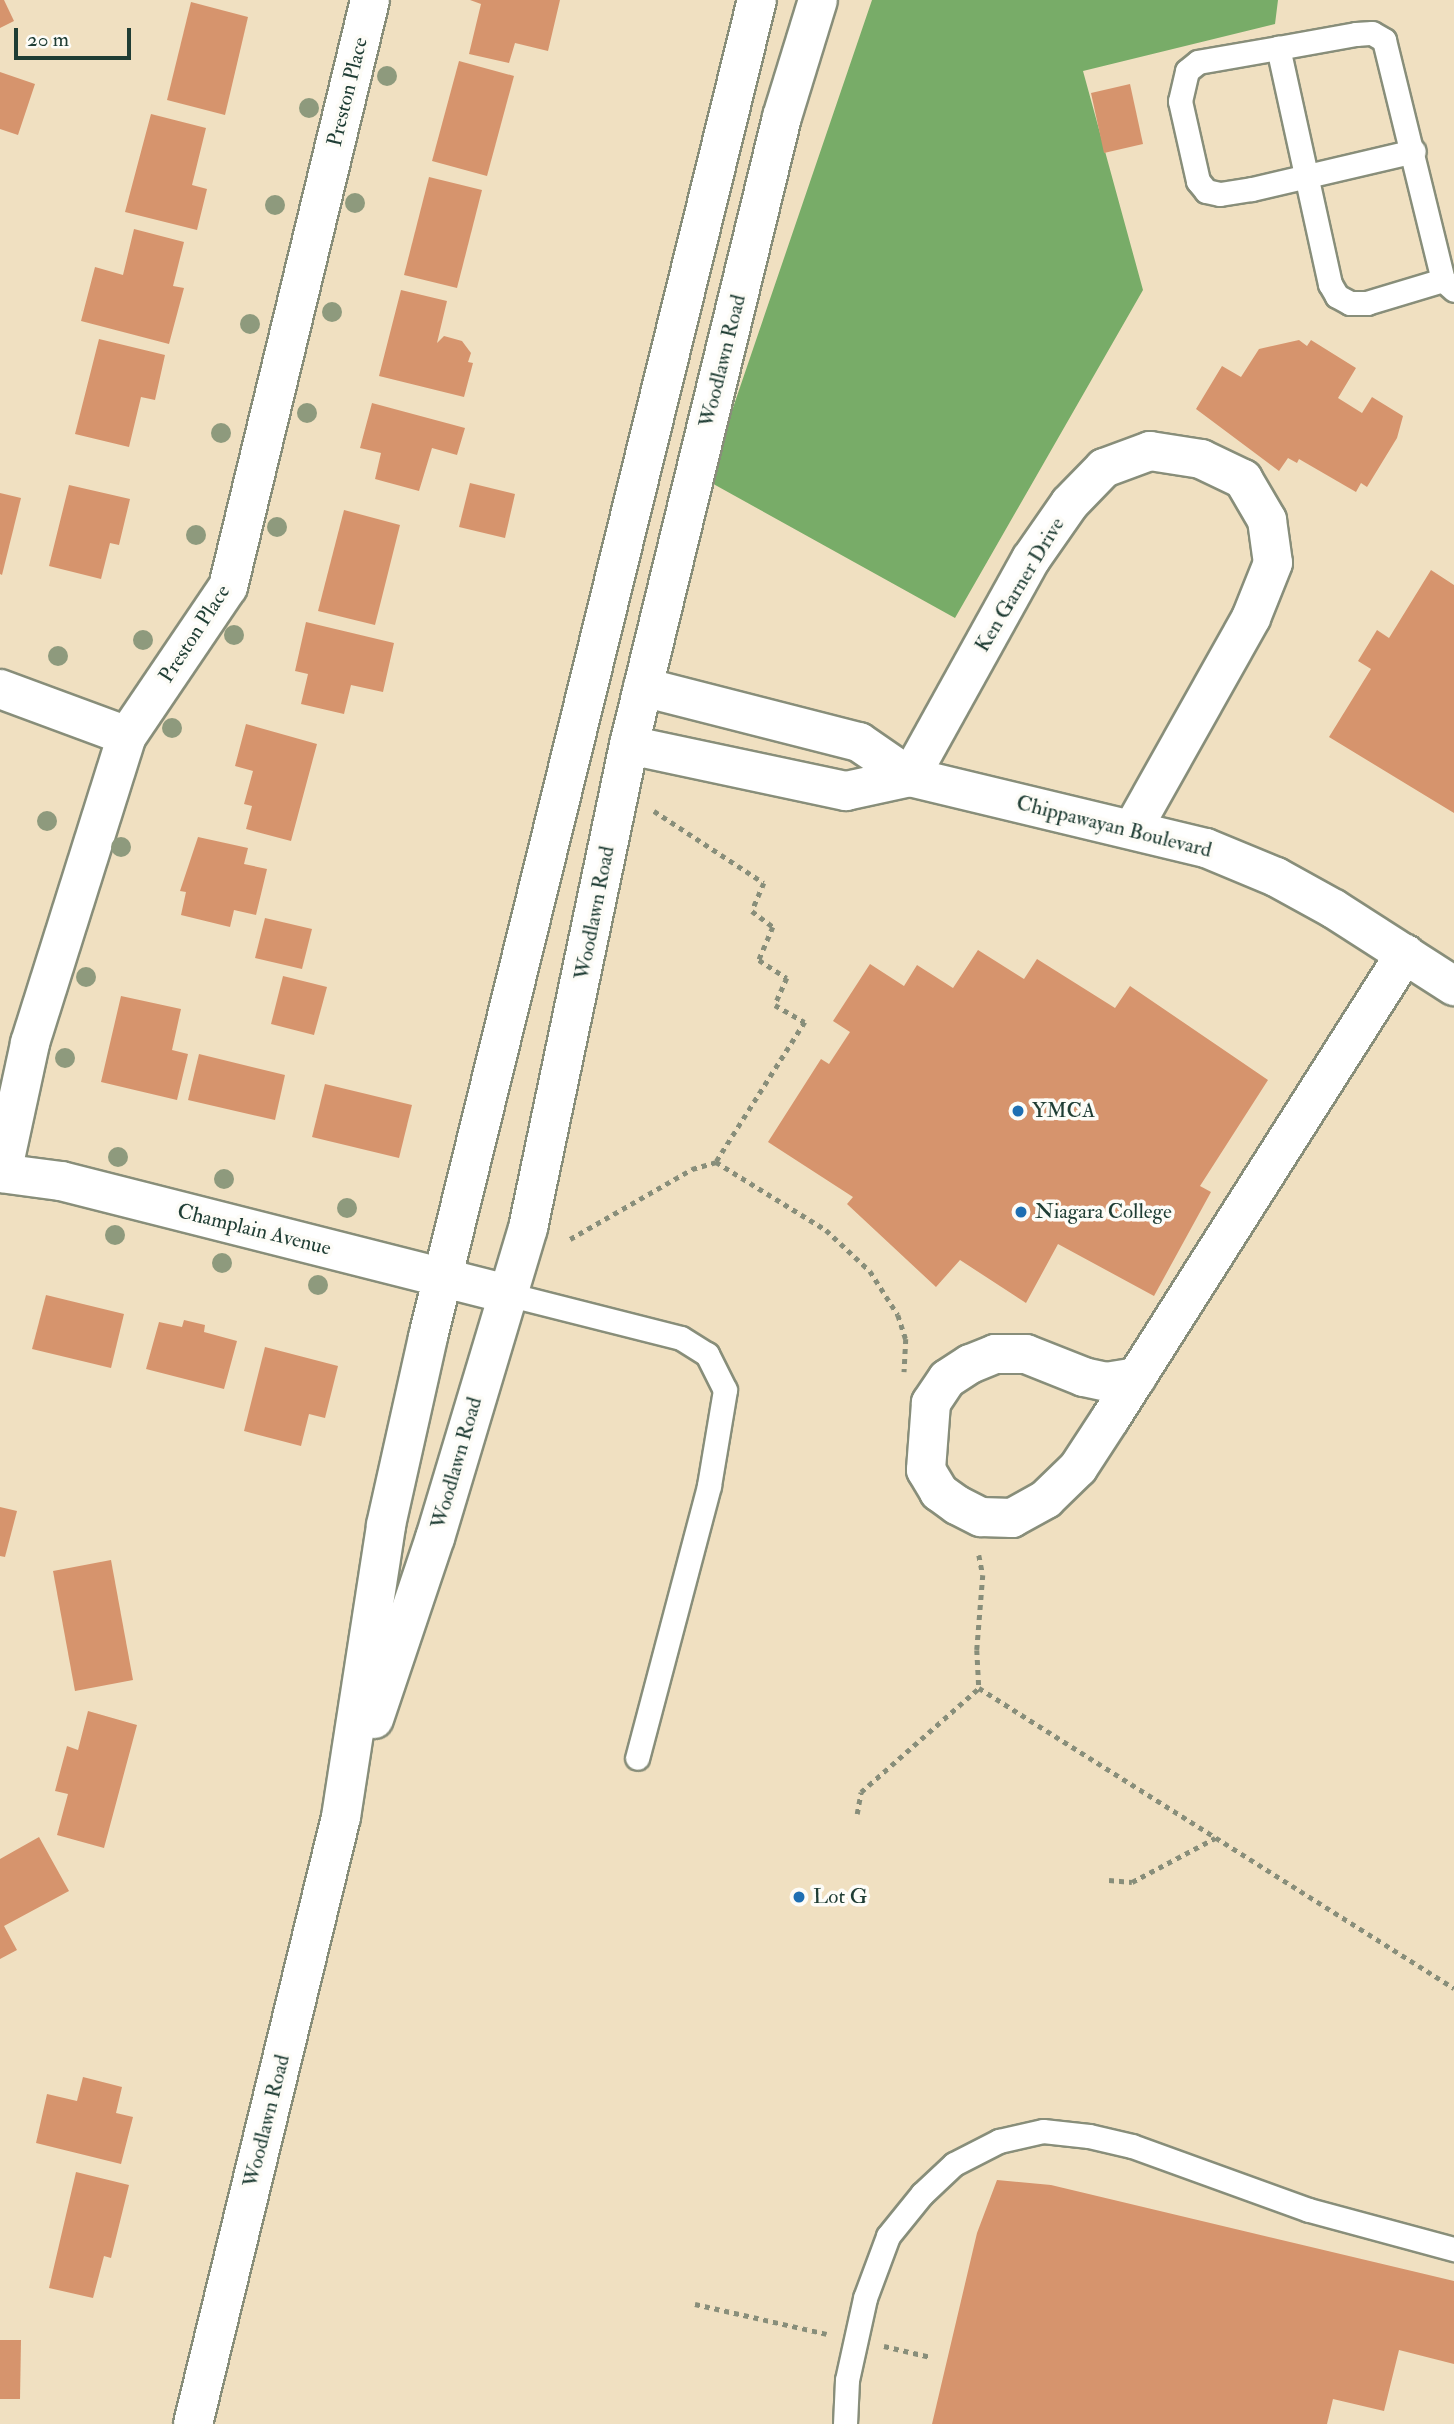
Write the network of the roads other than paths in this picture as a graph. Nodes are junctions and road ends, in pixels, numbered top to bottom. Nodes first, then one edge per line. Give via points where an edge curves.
1 (370, 0) edge
2 (757, 0) edge
3 (818, 0) edge
4 (1278, 48) junction
5 (1414, 151) junction
6 (1306, 175) junction
7 (1448, 285) edge
8 (643, 687) junction
9 (0, 689) edge
10 (127, 736) junction
11 (629, 745) junction
12 (910, 777) junction
13 (1133, 828) junction
14 (1405, 954) junction
15 (1454, 986) edge
16 (1, 1172) edge
17 (444, 1278) junction
18 (507, 1294) junction
19 (1137, 1377) junction
20 (637, 1758) dead end
21 (341, 1817) junction
22 (1454, 2249) edge
23 (193, 2424) edge
24 (845, 2424) edge

1 - 10 street, Preston Place via 228,587
2 - 17 street, Woodlawn Road
3 - 8 street, Woodlawn Road via 782,117
4 - 5 lane via 1356,34 1372,33 1384,40
4 - 6 lane
4 - 6 lane via 1198,62 1187,71 1180,101 1198,181 1206,191 1220,194 1252,189
5 - 6 lane
5 - 7 lane
6 - 7 lane via 1330,284 1337,296 1350,303 1367,303
8 - 11 street, Woodlawn Road
8 - 12 street, Chippawayan Boulevard via 859,742
9 - 10 street
10 - 16 street, Preston Place via 30,1043
11 - 12 street, Chippawayan Boulevard via 846,791
11 - 18 street, Woodlawn Road via 571,1036 528,1228
12 - 13 street, Chippawayan Boulevard
12 - 13 street, Ken Garner Drive via 1031,559 1070,503 1104,468 1150,451 1201,459 1243,479 1267,520 1273,563 1251,618
13 - 14 street, Chippawayan Boulevard via 1206,848 1276,877
14 - 15 street, Chippawayan Boulevard
14 - 19 street
16 - 17 street, Champlain Avenue via 61,1181
17 - 18 street, Champlain Avenue
17 - 21 street, Woodlawn Road via 386,1525
18 - 20 lane via 681,1338 707,1354 724,1390 709,1486
18 - 21 street, Woodlawn Road via 435,1538
19 - 19 street via 1078,1468 1046,1499 1012,1518 981,1517 957,1505 939,1492 926,1470 932,1403 947,1379 970,1364 995,1354 1026,1354 1107,1382
21 - 23 street, Woodlawn Road
22 - 24 lane via 1309,2210 1132,2146 1043,2131 999,2141 954,2164 922,2193 888,2236 865,2298 846,2380

